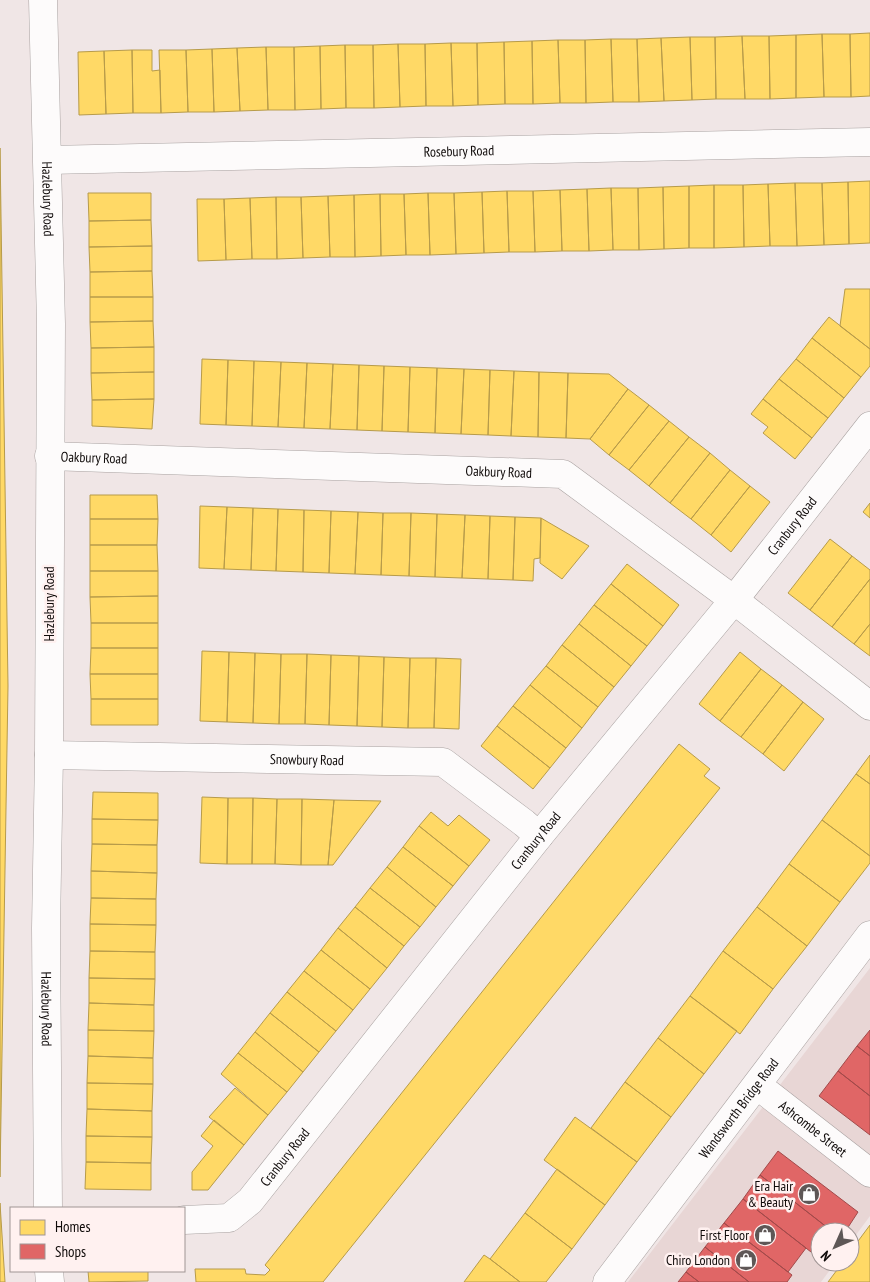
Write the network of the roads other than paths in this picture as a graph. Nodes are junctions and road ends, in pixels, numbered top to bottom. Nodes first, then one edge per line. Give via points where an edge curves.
1 (43, 0) edge
2 (870, 142) edge
3 (48, 160) junction
4 (870, 426) edge
5 (49, 456) junction
6 (734, 600) junction
7 (870, 706) edge
8 (49, 755) junction
9 (539, 836) junction
10 (870, 935) edge
11 (757, 1085) junction
12 (870, 1173) edge
13 (48, 1207) edge
14 (185, 1220) edge
15 (607, 1282) edge

1 - 3 street, Hazlebury Road
2 - 3 street, Rosebury Road
3 - 5 street, Hazlebury Road
4 - 6 street, Cranbury Road
5 - 6 street, Oakbury Road via 563,474
5 - 8 street, Hazlebury Road
6 - 7 street, Oakbury Road
6 - 9 street, Cranbury Road
8 - 9 street, Snowbury Road via 443,762
8 - 13 street, Hazlebury Road via 46,928
9 - 14 street, Cranbury Road via 250,1201 229,1218
10 - 11 street, Wandsworth Bridge Road
11 - 12 street, Ashcombe Street
11 - 15 street, Wandsworth Bridge Road

